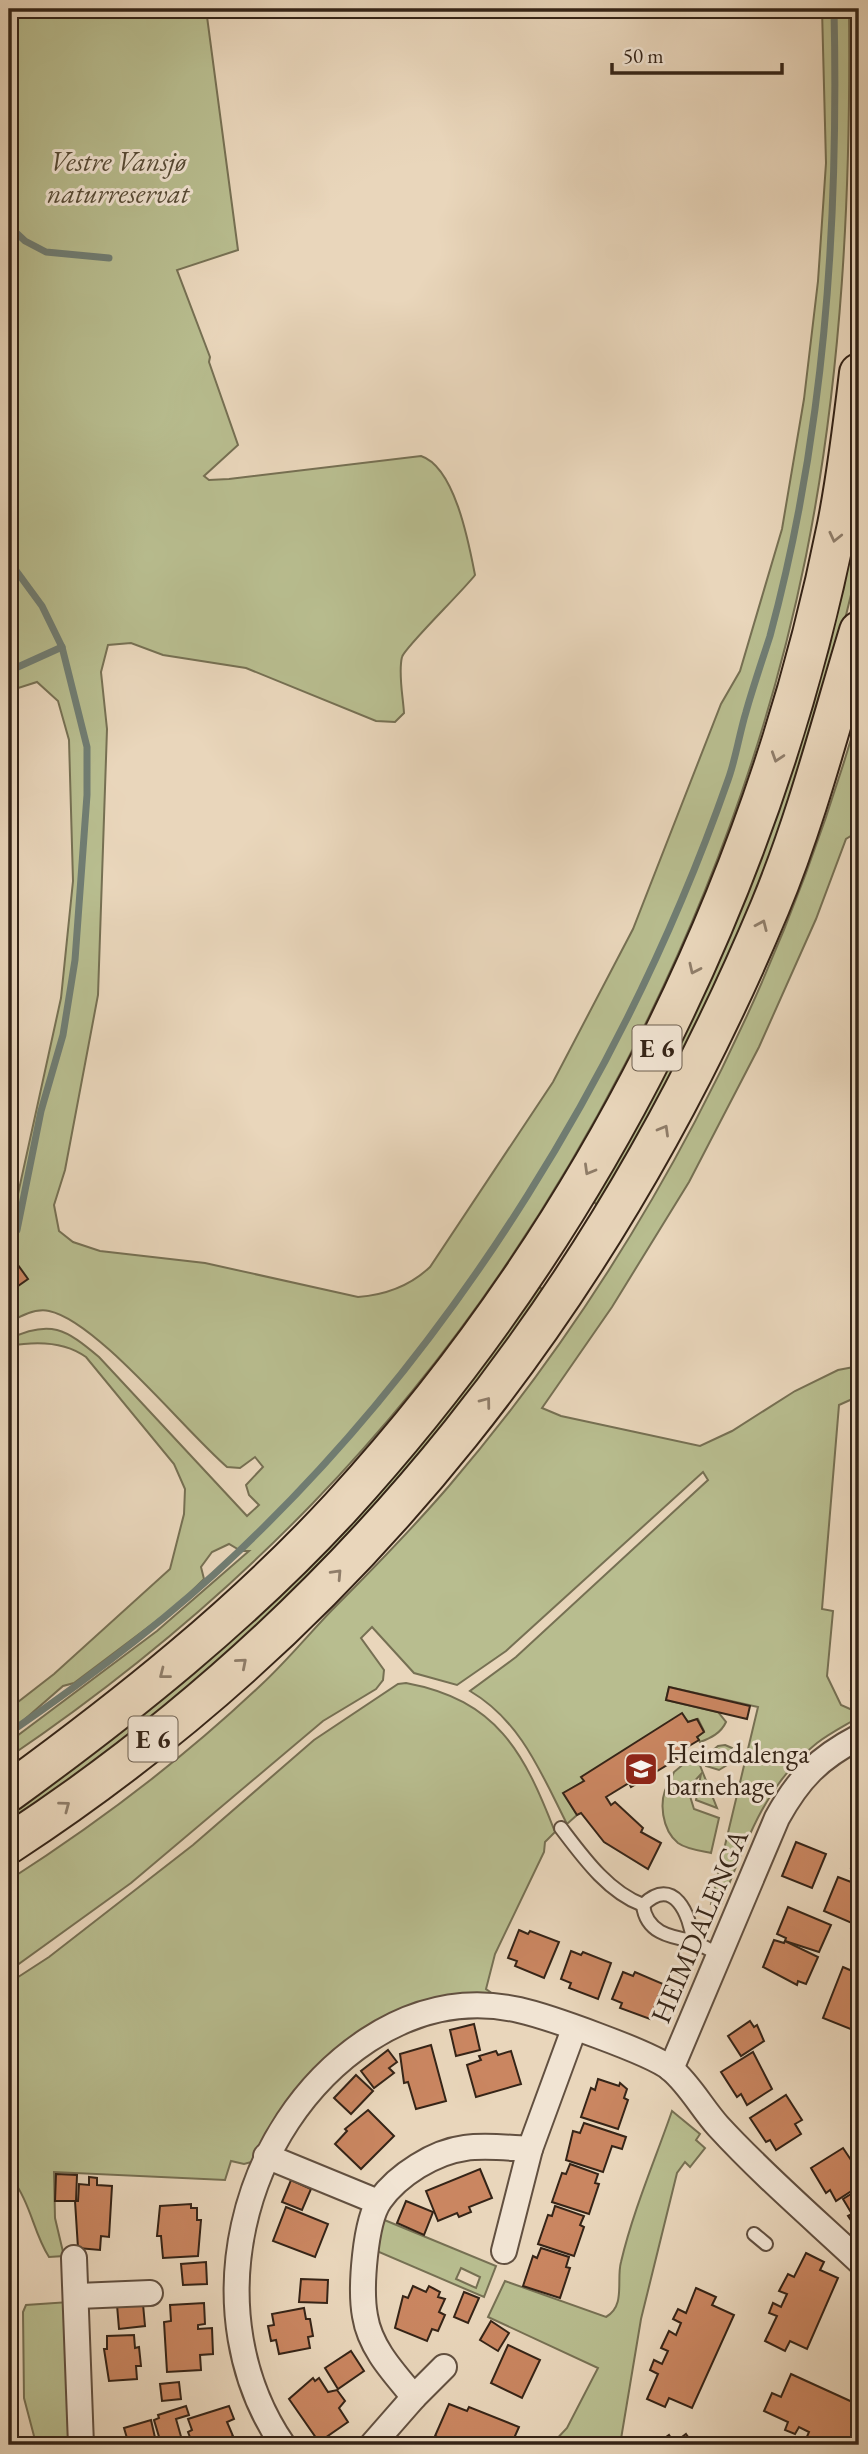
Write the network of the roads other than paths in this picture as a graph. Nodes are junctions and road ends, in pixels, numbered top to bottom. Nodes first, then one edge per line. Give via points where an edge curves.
1 (859, 373) edge
2 (859, 631) edge
3 (859, 1737) edge
4 (9, 1792) edge
5 (561, 1828) dead end
6 (9, 1844) edge
7 (643, 1905) junction
8 (693, 1941) junction
9 (718, 1954) junction
10 (574, 2029) junction
11 (671, 2069) junction
12 (530, 2149) junction
13 (265, 2156) junction
14 (378, 2202) junction
15 (754, 2234) dead end
16 (766, 2244) dead end
17 (504, 2251) dead end
18 (74, 2258) dead end
19 (859, 2261) edge
20 (150, 2293) dead end
21 (78, 2296) junction
22 (444, 2367) dead end
23 (414, 2397) junction
24 (81, 2445) edge
25 (284, 2445) edge
26 (372, 2445) edge

1 -> 4 highway, E 6 via 838,524 816,622 757,819 721,911 649,1066 575,1196 482,1334 339,1509 181,1661
6 -> 2 highway, E 6 via 179,1719 289,1622 417,1487 532,1340 592,1253 668,1122 731,994 790,855
3 - 9 street, HEIMDALENGA via 823,1757 788,1798
5 - 7 lane via 585,1860
7 - 8 lane via 658,1932
7 - 8 lane via 652,1897 674,1898 684,1905
8 - 9 lane
9 - 11 street, HEIMDALENGA
10 - 11 street, HEIMDALENGA
10 - 12 street
10 - 13 street, HEIMDALENGA via 528,2012 485,2005 453,2005 418,2014 390,2026 331,2068 284,2124
11 - 19 street via 719,2127
12 - 14 street via 464,2148 439,2155 395,2183
12 - 17 street
13 - 14 street
13 - 25 street, HEIMDALENGA via 247,2206 236,2309 251,2378
14 - 23 street via 362,2264 365,2317 380,2355
15 - 16 lane
18 - 21 street
20 - 21 street
21 - 24 street
22 - 23 street
23 - 26 street

